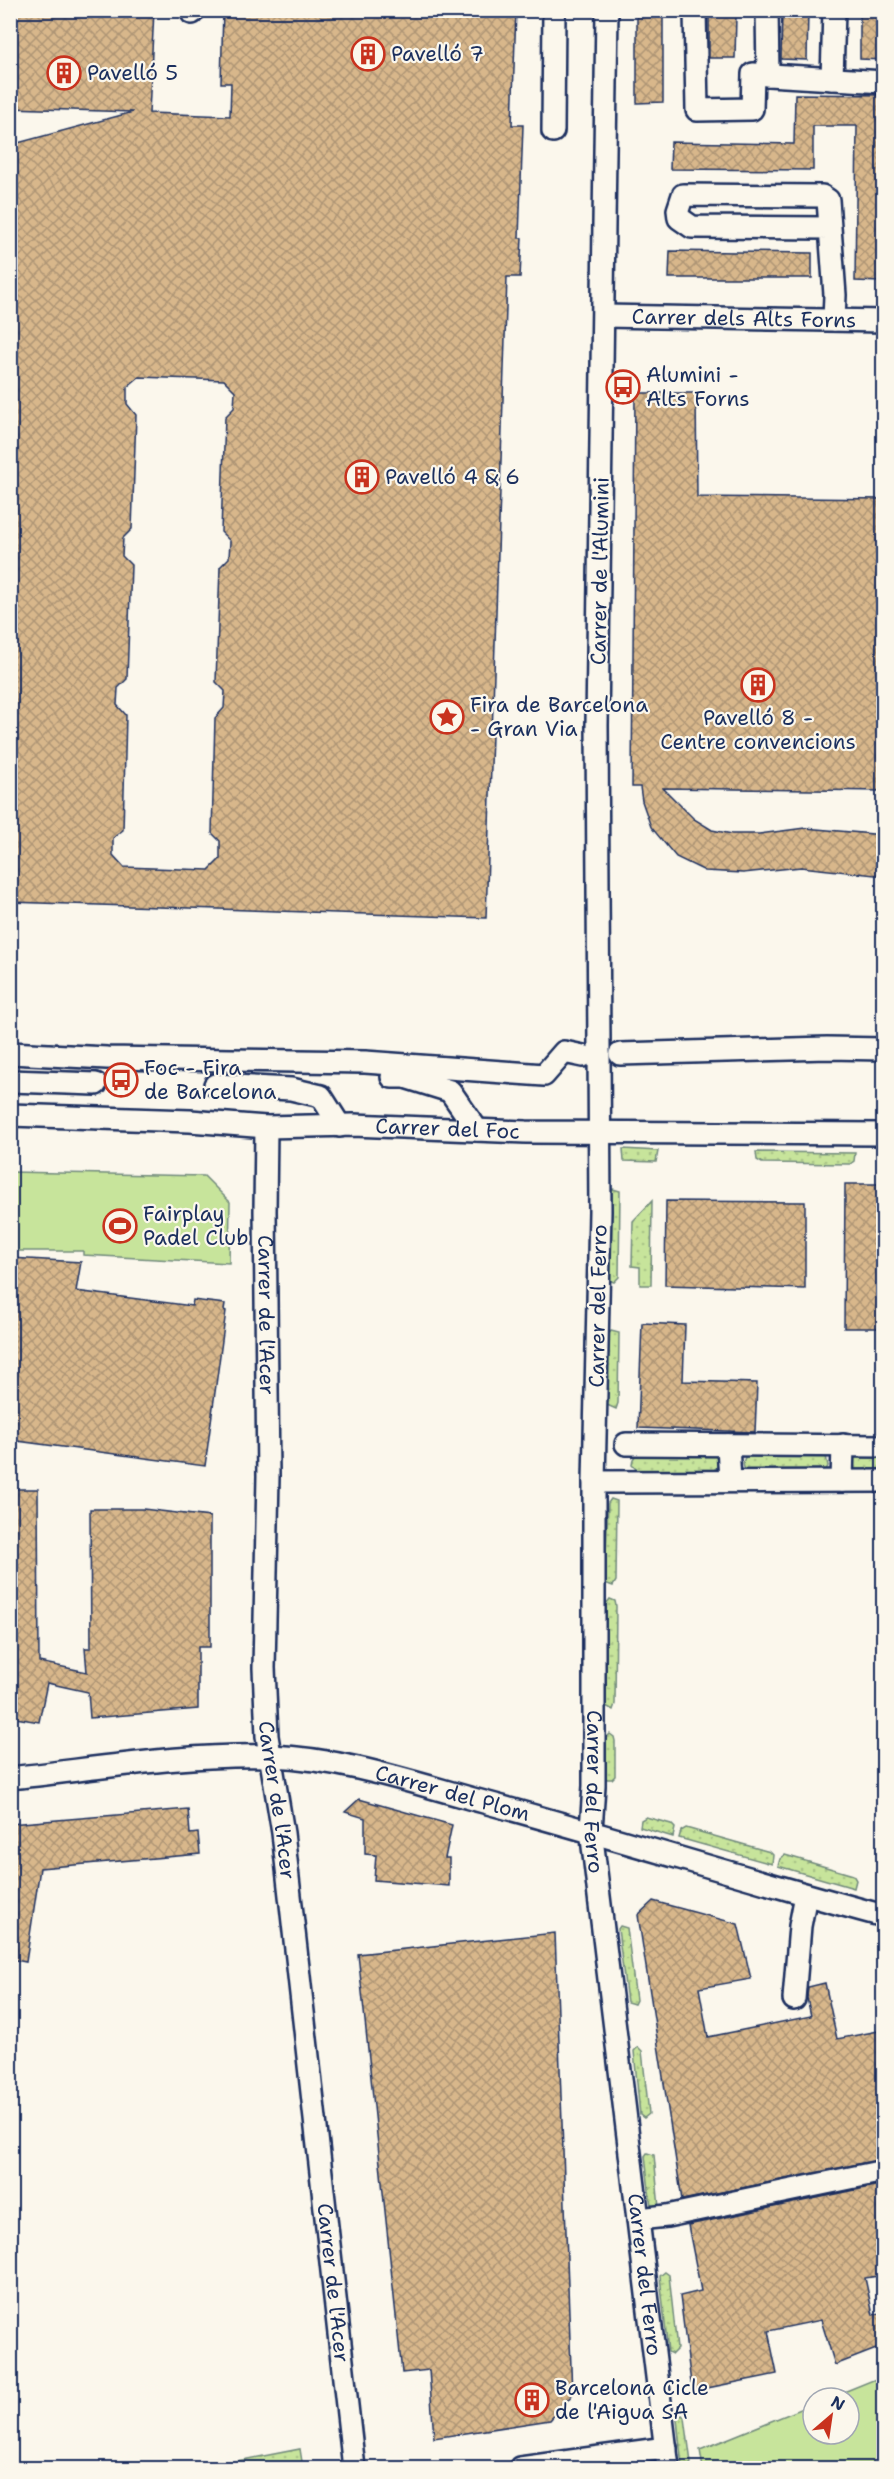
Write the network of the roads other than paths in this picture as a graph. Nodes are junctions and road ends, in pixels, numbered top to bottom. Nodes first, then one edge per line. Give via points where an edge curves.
1 (554, 10) edge
2 (607, 10) edge
3 (694, 10) edge
4 (767, 10) edge
5 (834, 10) edge
6 (768, 75) junction
7 (832, 78) junction
8 (884, 82) edge
9 (553, 131) dead end
10 (830, 228) junction
11 (604, 316) junction
12 (834, 320) junction
13 (884, 321) edge
14 (884, 1049) edge
15 (10, 1053) edge
16 (574, 1054) dead end
17 (622, 1054) dead end
18 (10, 1062) edge
19 (10, 1081) edge
20 (96, 1084) dead end
21 (215, 1085) dead end
22 (10, 1115) edge
23 (340, 1125) junction
24 (266, 1127) junction
25 (477, 1130) junction
26 (599, 1131) junction
27 (884, 1134) edge
28 (626, 1444) dead end
29 (729, 1445) junction
30 (843, 1445) junction
31 (884, 1446) edge
32 (730, 1481) junction
33 (842, 1481) junction
34 (884, 1481) edge
35 (594, 1482) junction
36 (271, 1756) junction
37 (10, 1778) edge
38 (591, 1830) junction
39 (806, 1895) junction
40 (884, 1916) edge
41 (794, 1999) dead end
42 (884, 2171) edge
43 (638, 2219) junction
44 (667, 2458) edge
45 (354, 2469) edge
46 (520, 2469) edge

1 - 9 street
2 - 11 street, Carrer de l'Alumini
3 - 6 street via 697,110 752,109 753,74
4 - 6 street
5 - 7 street
6 - 7 street
7 - 8 street
10 - 10 street via 828,200 822,196 683,195 678,210 679,218 692,227
10 - 12 street
11 - 12 street, Carrer dels Alts Forns
11 - 26 street, Carrer de l'Alumini via 597,725
12 - 13 street, Carrer dels Alts Forns
14 - 17 street
15 - 16 street via 365,1062 543,1075
18 - 25 street via 405,1077 450,1091
19 - 20 street
21 - 23 street via 291,1089 321,1096
22 - 24 street, Carrer del Foc
23 - 24 street, Carrer del Foc
23 - 25 street, Carrer del Foc
24 - 36 street, Carrer de l'Acer via 268,1476 264,1668
25 - 26 street, Carrer del Foc
26 - 27 street, Carrer del Foc
26 - 35 street, Carrer del Ferro
28 - 29 street
29 - 30 street
29 - 32 street
30 - 31 street
30 - 33 street
32 - 33 street
32 - 35 street
33 - 34 street
35 - 38 street, Carrer del Ferro
36 - 37 street, Carrer del Plom via 190,1759
36 - 38 street, Carrer del Plom via 345,1764
36 - 45 street, Carrer de l'Acer
38 - 39 street, Carrer del Plom
38 - 43 street, Carrer del Ferro
39 - 40 street, Carrer del Plom
39 - 41 street
42 - 43 street
43 - 44 street, Carrer del Ferro
44 - 46 street

